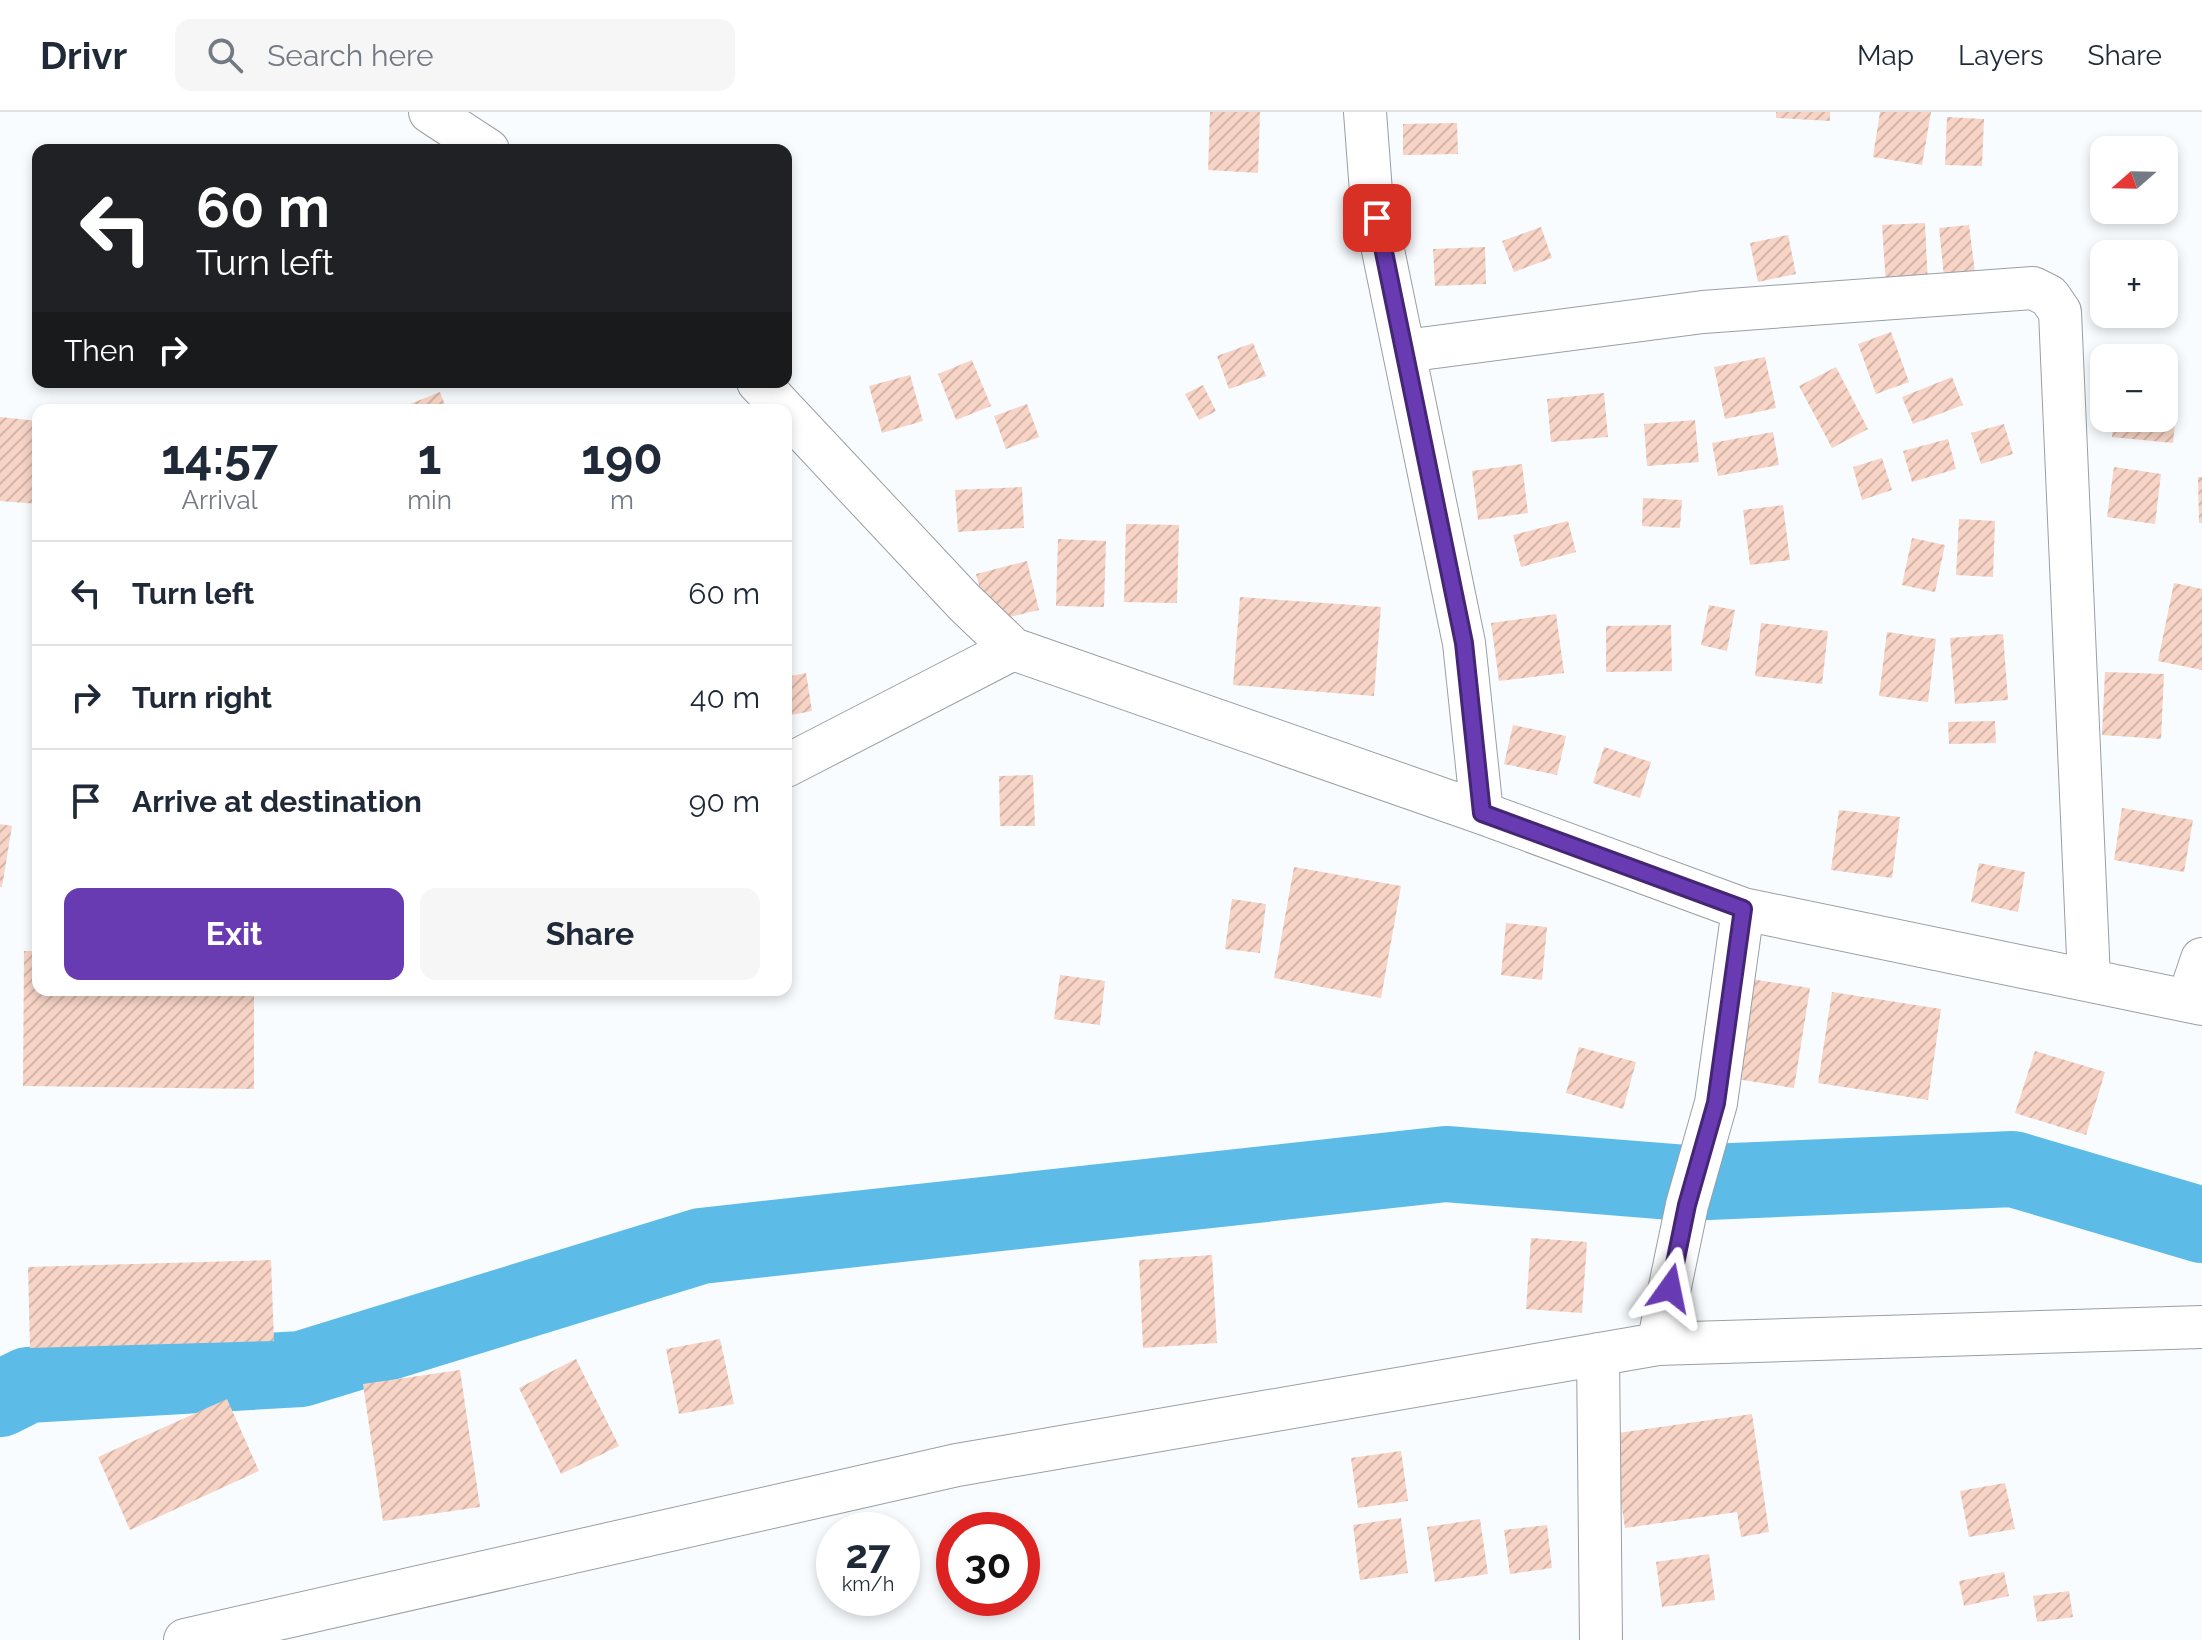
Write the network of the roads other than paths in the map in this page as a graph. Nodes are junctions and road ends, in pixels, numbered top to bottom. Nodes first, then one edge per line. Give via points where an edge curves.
1 (430, 112) edge
2 (1365, 112) edge
3 (479, 144) edge
4 (1405, 351) junction
5 (764, 388) edge
6 (778, 404) edge
7 (792, 418) edge
8 (1013, 649) junction
9 (792, 763) edge
10 (1482, 813) junction
11 (1743, 909) junction
12 (2202, 959) edge
13 (2089, 979) junction
14 (2195, 1003) edge
15 (2202, 1327) edge
16 (1658, 1344) junction
17 (1598, 1354) junction
18 (185, 1640) edge
19 (1601, 1640) edge

1 - 3 street
2 - 4 street via 1371,192
4 - 10 street via 1464,643
4 - 13 street via 1703,312 2033,288 2049,296 2060,312
5 - 6 street
7 - 8 street
8 - 9 street
8 - 10 street
10 - 11 street
11 - 13 street
11 - 16 street via 1716,1103 1687,1205
12 - 14 street
13 - 14 street
15 - 16 street
16 - 17 street
17 - 18 street via 957,1465
17 - 19 street

